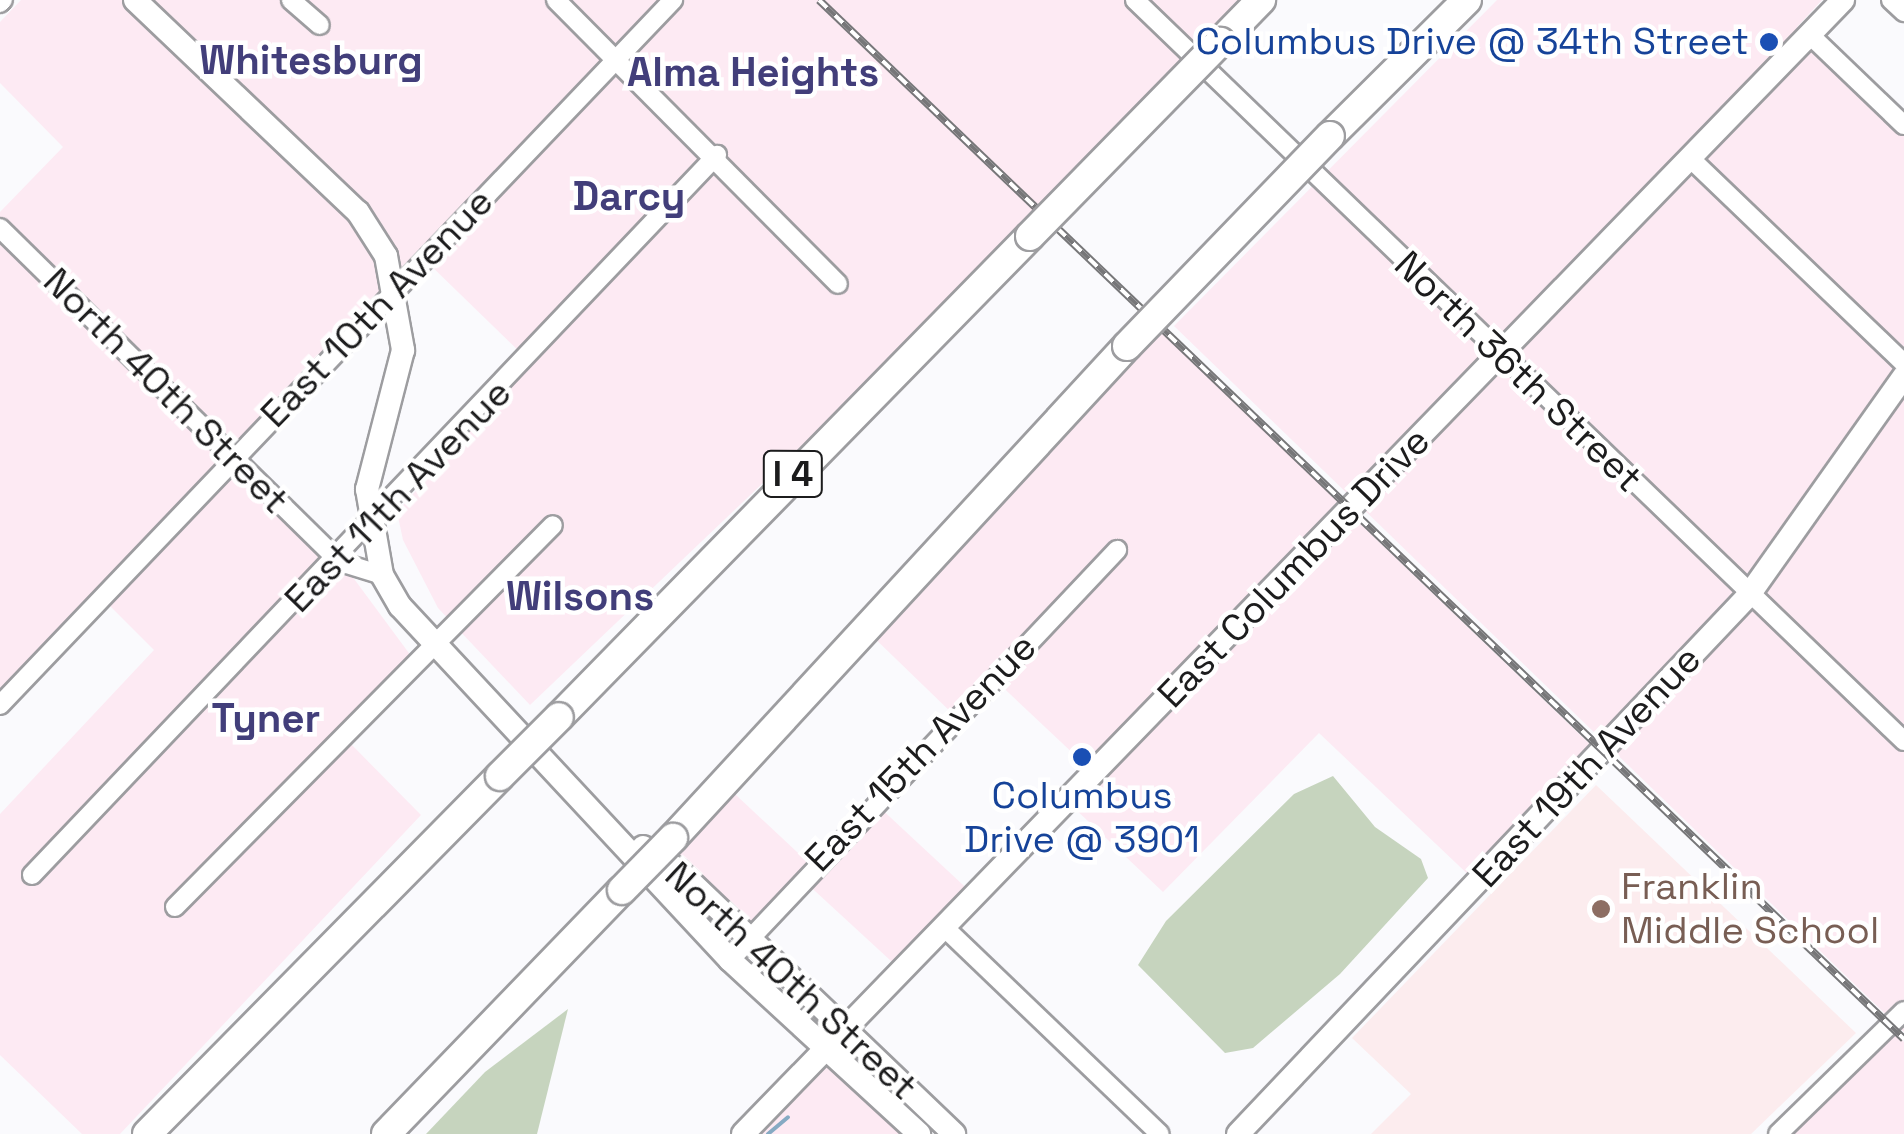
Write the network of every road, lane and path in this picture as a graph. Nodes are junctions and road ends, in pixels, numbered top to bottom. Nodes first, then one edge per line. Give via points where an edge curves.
1 (136, 0) edge
2 (291, 0) edge
3 (556, 0) edge
4 (672, 0) edge
5 (1135, 0) edge
6 (1261, 0) edge
7 (1450, 0) edge
8 (1467, 0) edge
9 (1843, 0) edge
10 (1892, 0) edge
11 (1904, 12) edge
12 (320, 26) dead end
13 (1810, 35) junction
14 (617, 58) junction
15 (1904, 125) edge
16 (1330, 136) junction
17 (717, 155) junction
18 (1691, 159) junction
19 (0, 228) edge
20 (397, 284) junction
21 (838, 284) dead end
22 (1500, 354) junction
23 (1904, 363) edge
24 (1904, 376) edge
25 (235, 457) junction
26 (553, 524) dead end
27 (369, 527) junction
28 (1117, 550) dead end
29 (332, 554) junction
30 (382, 576) junction
31 (1749, 595) junction
32 (429, 642) junction
33 (0, 706) edge
34 (1904, 741) edge
35 (623, 835) junction
36 (32, 875) dead end
37 (175, 907) dead end
38 (946, 929) junction
39 (747, 934) junction
40 (334, 943) junction
41 (730, 960) junction
42 (1904, 1011) edge
43 (849, 1030) junction
44 (827, 1048) junction
45 (437, 1079) junction
46 (147, 1134) edge
47 (172, 1134) edge
48 (378, 1134) edge
49 (386, 1134) edge
50 (743, 1134) edge
51 (919, 1134) edge
52 (954, 1134) edge
53 (1160, 1134) edge
54 (1238, 1134) edge
55 (1778, 1134) edge

1 - 20 main road via 358,212
2 - 12 street
3 - 14 street
4 - 14 street, East 10th Avenue
5 - 22 street, North 36th Street
6 - 40 highway, I 4, bridge
7 - 16 highway
8 - 16 highway
9 - 13 main road, East Columbus Drive
10 - 11 street
13 - 15 street
13 - 18 main road, East Columbus Drive
14 - 17 street
14 - 20 street, East 10th Avenue
16 - 45 highway, bridge via 673,838
17 - 21 street
17 - 27 street, East 11th Avenue
18 - 22 main road, East Columbus Drive
18 - 23 street
19 - 25 street, North 40th Street
20 - 25 street, East 10th Avenue
20 - 27 main road, North 40th Street via 403,350 376,443
22 - 31 street, North 36th Street
22 - 38 main road, East Columbus Drive
24 - 31 main road, East 19th Avenue
25 - 29 street, North 40th Street
25 - 33 street, East 10th Avenue
26 - 32 street
27 - 29 street, East 11th Avenue
27 - 30 main road, North 40th Street
28 - 39 street, East 15th Avenue
29 - 30 street, North 40th Street via 352,572
29 - 36 street, East 11th Avenue via 260,644
30 - 32 main road, North 40th Street
31 - 34 street, North 36th Street
31 - 54 main road, East 19th Avenue
32 - 35 main road, North 40th Street
32 - 37 street
35 - 39 main road, North 40th Street via 678,870
35 - 41 main road, North 40th Street
38 - 43 main road, East Columbus Drive
38 - 53 street
39 - 41 street, East 15th Avenue
39 - 43 main road, North 40th Street
40 - 46 highway, I 4
40 - 47 highway
41 - 44 main road, North 40th Street
42 - 55 street
43 - 44 main road, East Columbus Drive
43 - 52 main road, North 40th Street
44 - 50 main road, East Columbus Drive
44 - 51 main road, North 40th Street
45 - 48 highway
45 - 49 highway

